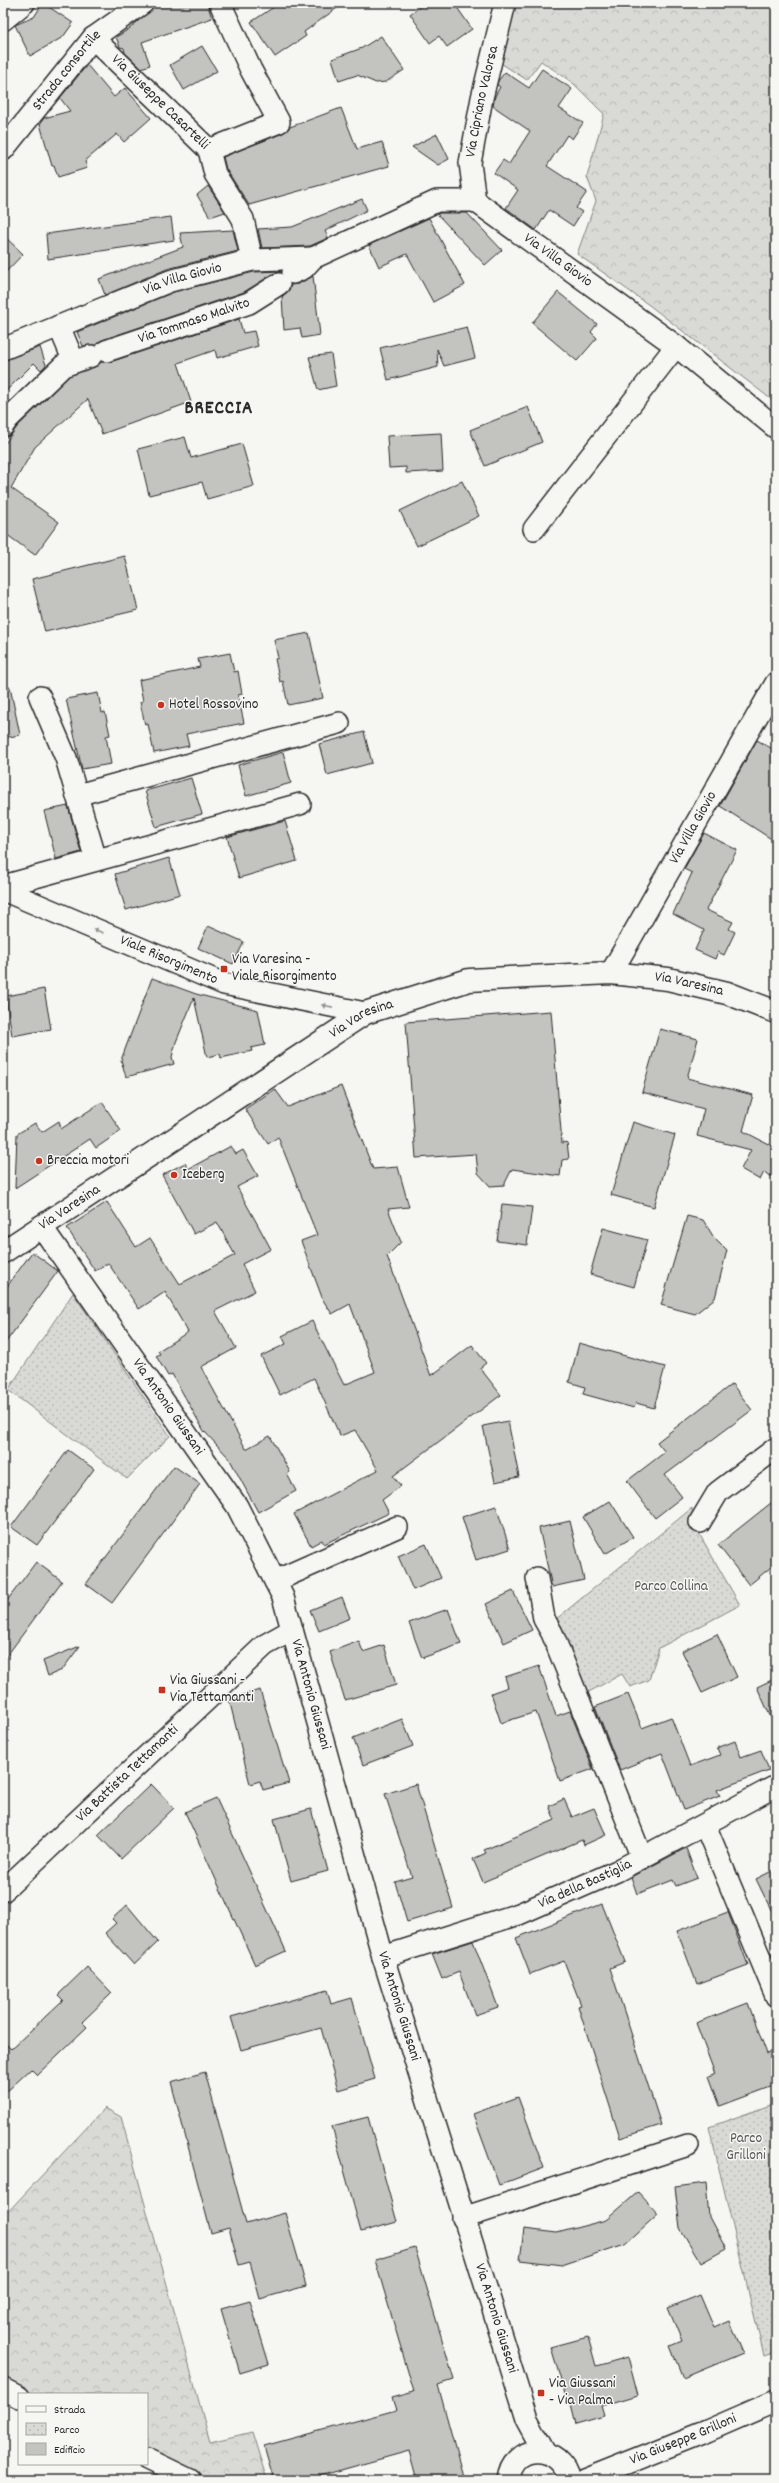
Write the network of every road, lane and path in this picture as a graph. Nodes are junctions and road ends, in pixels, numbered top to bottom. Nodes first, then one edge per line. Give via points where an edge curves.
1 (24, 3) edge
2 (143, 3) edge
3 (220, 3) edge
4 (505, 3) edge
5 (3, 20) edge
6 (93, 38) junction
7 (3, 150) edge
8 (209, 150) junction
9 (475, 201) junction
10 (313, 258) junction
11 (252, 260) junction
12 (286, 279) joint
13 (58, 326) junction
14 (676, 346) junction
15 (3, 349) edge
16 (90, 357) junction
17 (3, 426) edge
18 (776, 428) edge
19 (534, 529) dead end
20 (776, 683) edge
21 (40, 696) dead end
22 (339, 723) dead end
23 (77, 795) junction
24 (300, 804) dead end
25 (96, 860) junction
26 (3, 886) edge
27 (3, 890) edge
28 (611, 973) junction
29 (776, 1012) edge
30 (365, 1013) junction
31 (42, 1226) junction
32 (3, 1252) edge
33 (776, 1448) edge
34 (700, 1522) dead end
35 (397, 1527) dead end
36 (537, 1578) dead end
37 (275, 1581) junction
38 (292, 1630) junction
39 (776, 1786) edge
40 (705, 1824) junction
41 (642, 1858) junction
42 (3, 1891) edge
43 (383, 1957) junction
44 (776, 1996) edge
45 (688, 2144) dead end
46 (463, 2218) junction
47 (3, 2389) edge
48 (18, 2396) edge
49 (776, 2401) edge
50 (527, 2419) junction
51 (545, 2452) junction
52 (521, 2458) junction
53 (148, 2459) edge
54 (577, 2477) edge
55 (190, 2480) edge
56 (508, 2480) edge

1 - 5 street
2 - 6 street, Strada consortile
3 - 8 street via 250,70 279,122
4 - 9 street, Via Cipriano Valorsa via 482,98 470,163
6 - 7 street, Strada consortile
6 - 8 street, Via Giuseppe Casartelli
8 - 11 street, Via Giuseppe Casartelli via 215,174 243,219
9 - 10 street, Via Villa Giovio via 437,201
9 - 14 street, Via Villa Giovio
10 - 11 street, Via Villa Giovio
10 - 12 street, Via Villa Giovio via 304,268
11 - 13 street, Via Villa Giovio via 170,281
12 - 16 street, Via Tommaso Malvito via 249,303
13 - 15 street, Via Villa Giovio
13 - 16 street
14 - 18 street, Via Villa Giovio
14 - 19 street
16 - 17 street, Via Tommaso Malvito via 63,366
20 - 28 street, Via Villa Giovio
21 - 23 street via 66,758
22 - 23 street
23 - 25 street
24 - 25 street
25 - 26 street
30 -> 27 street, Viale Risorgimento via 224,984
28 - 29 main road, Via Varesina via 668,979 727,993
28 - 30 main road, Via Varesina via 469,980
30 - 31 main road, Via Varesina
31 - 32 main road, Via Varesina
31 - 37 street, Via Antonio Giussani via 237,1506
33 - 34 street via 718,1492
35 - 37 street
36 - 41 street via 544,1619 552,1633
37 - 38 street, Via Antonio Giussani via 283,1597
38 - 42 street, Via Battista Tettamanti via 265,1645
38 - 43 street, Via Antonio Giussani
39 - 40 street, Via della Bastiglia
40 - 41 street, Via della Bastiglia
40 - 44 street
41 - 43 street, Via della Bastiglia via 519,1914
43 - 46 street, Via Antonio Giussani
45 - 46 street
46 - 50 street, Via Antonio Giussani
47 - 48 street
49 - 54 street, Via Giuseppe Grilloni via 707,2431
50 - 51 street, Via Antonio Giussani
50 - 52 street, Via Antonio Giussani
51 - 52 street via 535,2452
51 - 54 street, Via Antonio Giussani via 558,2459
52 - 56 street, Via Antonio Giussani via 511,2468
53 - 55 street

